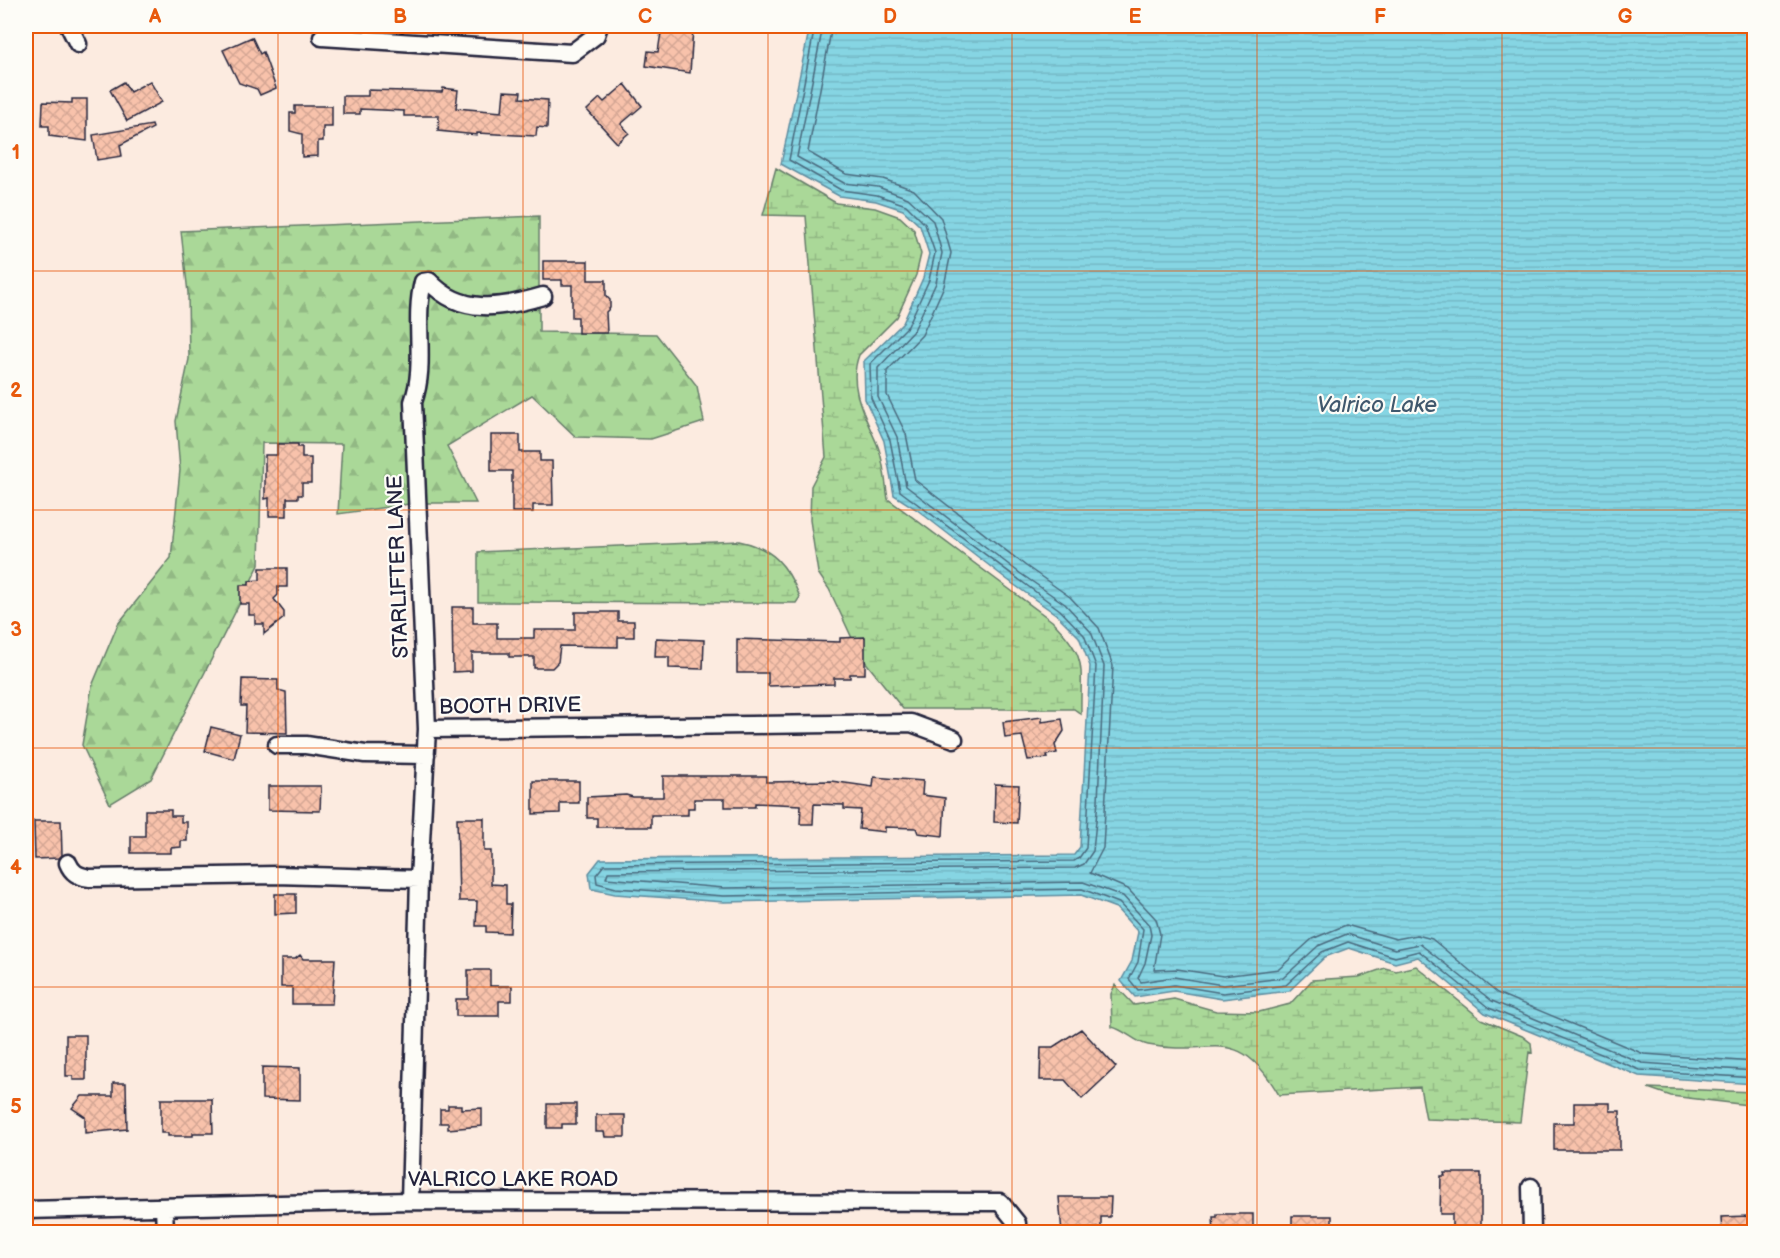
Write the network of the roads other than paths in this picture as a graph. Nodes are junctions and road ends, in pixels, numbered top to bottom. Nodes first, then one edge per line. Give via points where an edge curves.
1 (69, 26) edge
2 (599, 26) edge
3 (322, 37) dead end
4 (78, 45) dead end
5 (543, 296) dead end
6 (427, 729) junction
7 (954, 739) dead end
8 (277, 745) dead end
9 (426, 754) junction
10 (68, 863) dead end
11 (419, 879) junction
12 (1531, 1187) dead end
13 (410, 1201) junction
14 (164, 1207) junction
15 (26, 1210) edge
16 (165, 1233) edge
17 (1017, 1233) edge
18 (1532, 1233) edge

1 - 4 street
2 - 3 street via 596,35 572,53
5 - 6 street, STARLIFTER LANE via 508,306 479,307 442,295 429,280 423,282 417,304 419,384 413,402
6 - 7 street, BOOTH DRIVE via 911,723
6 - 9 street, BOOTH DRIVE
8 - 9 street via 365,754
9 - 11 street, BOOTH DRIVE
10 - 11 street via 70,870 88,878 276,875
11 - 13 street, BOOTH DRIVE
12 - 18 street
13 - 14 street, VALRICO LAKE ROAD
13 - 17 street, VALRICO LAKE ROAD via 1000,1202 1017,1223
14 - 15 street, VALRICO LAKE ROAD
14 - 16 street

